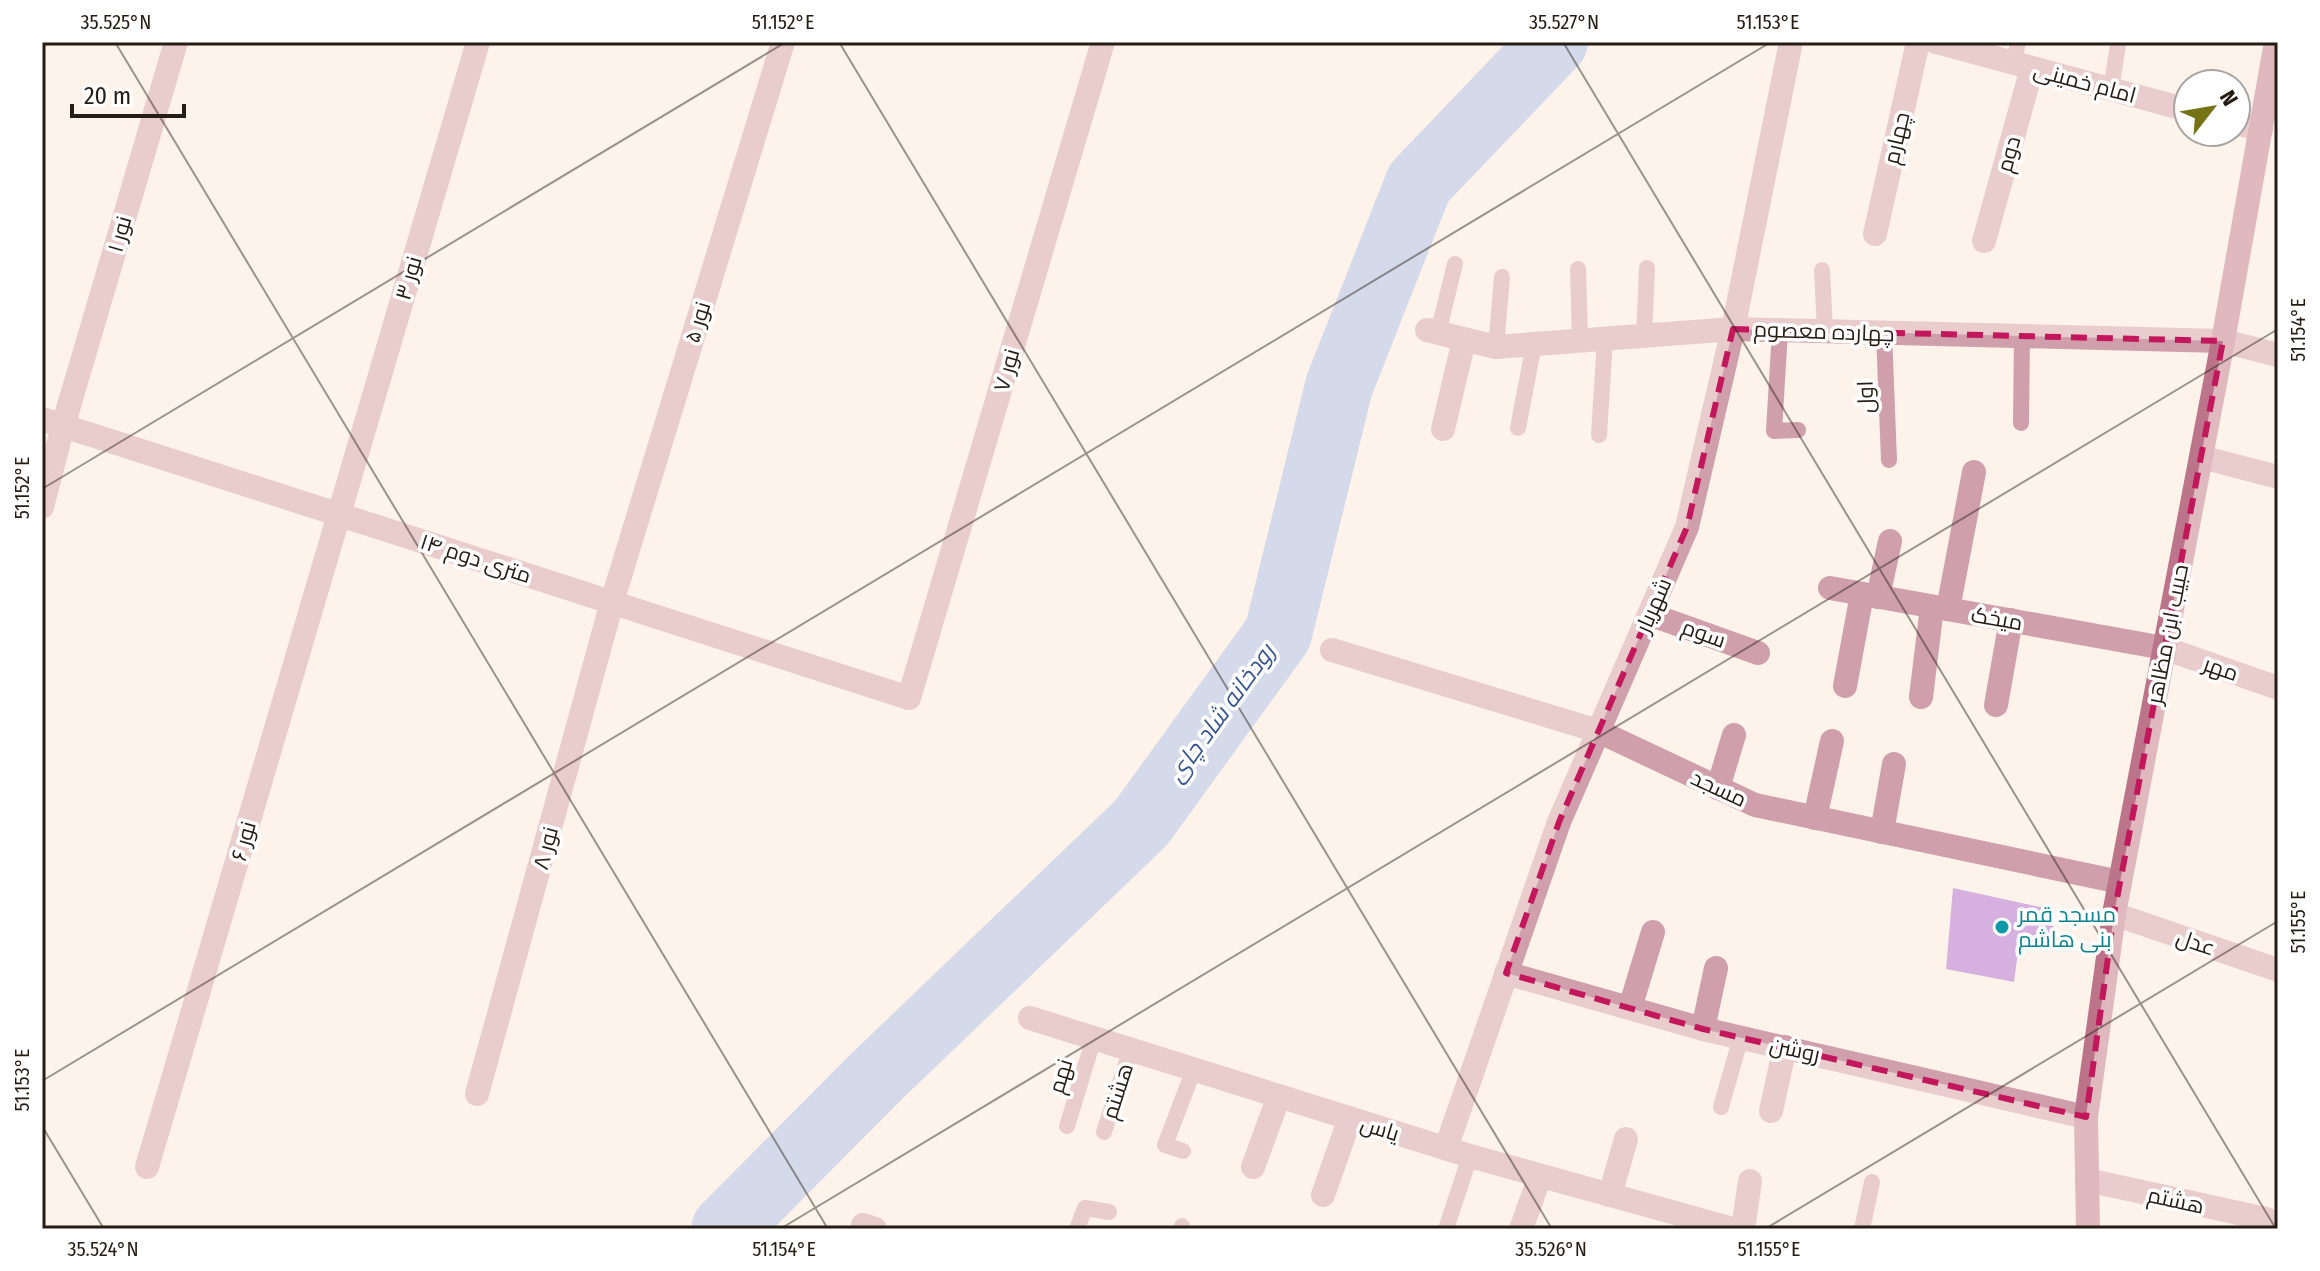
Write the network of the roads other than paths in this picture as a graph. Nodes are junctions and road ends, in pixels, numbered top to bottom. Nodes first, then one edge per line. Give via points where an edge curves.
1 (176, 42) edge
2 (478, 42) edge
3 (783, 42) edge
4 (1103, 42) edge
5 (1791, 42) edge
6 (1918, 42) edge
7 (1936, 42) edge
8 (2276, 42) edge
9 (2118, 45) dead end
10 (2021, 58) edge
11 (2111, 89) junction
12 (2172, 106) edge
13 (2252, 127) edge
14 (2261, 130) junction
15 (1875, 234) dead end
16 (1984, 241) dead end
17 (1455, 264) dead end
18 (1647, 268) dead end
19 (1578, 269) dead end
20 (1822, 270) dead end
21 (1502, 277) dead end
22 (1733, 329) junction
23 (1780, 330) junction
24 (1825, 331) junction
25 (1433, 332) joint
26 (1884, 333) junction
27 (1644, 336) junction
28 (2022, 336) junction
29 (1605, 339) junction
30 (1464, 340) junction
31 (1580, 340) junction
32 (2223, 341) junction
33 (1534, 344) junction
34 (1496, 347) junction
35 (2278, 355) edge
36 (52, 422) edge
37 (2021, 423) dead end
38 (1518, 428) dead end
39 (1443, 429) dead end
40 (1798, 430) dead end
41 (1599, 435) dead end
42 (2201, 457) junction
43 (1889, 460) dead end
44 (1974, 472) dead end
45 (2278, 477) edge
46 (42, 507) edge
47 (339, 514) junction
48 (1890, 541) dead end
49 (1830, 588) dead end
50 (1870, 595) junction
51 (612, 602) junction
52 (1940, 608) junction
53 (1649, 614) junction
54 (2011, 620) junction
55 (2164, 648) junction
56 (1332, 650) dead end
57 (1758, 653) dead end
58 (1845, 686) dead end
59 (2278, 688) edge
60 (1921, 697) dead end
61 (909, 698) joint
62 (1996, 705) dead end
63 (1598, 731) junction
64 (1734, 735) dead end
65 (1832, 741) dead end
66 (1894, 764) dead end
67 (1718, 788) junction
68 (1815, 818) junction
69 (1882, 832) junction
70 (2120, 882) junction
71 (2114, 914) junction
72 (1653, 932) dead end
73 (1716, 968) dead end
74 (2278, 970) edge
75 (1506, 973) junction
76 (1630, 1008) junction
77 (1030, 1018) dead end
78 (1703, 1029) junction
79 (1741, 1037) junction
80 (1094, 1038) junction
81 (1785, 1047) junction
82 (1131, 1049) junction
83 (1194, 1069) junction
84 (477, 1094) dead end
85 (1279, 1096) junction
86 (1721, 1107) dead end
87 (1771, 1111) dead end
88 (2086, 1117) junction
89 (1350, 1118) junction
90 (1067, 1126) dead end
91 (1104, 1132) dead end
92 (1626, 1139) dead end
93 (1446, 1148) junction
94 (1183, 1151) dead end
95 (1470, 1156) junction
96 (147, 1167) dead end
97 (1253, 1167) dead end
98 (1540, 1176) junction
99 (2087, 1180) junction
100 (1750, 1181) dead end
101 (1872, 1182) dead end
102 (1323, 1195) dead end
103 (1610, 1195) junction
104 (1109, 1212) dead end
105 (2266, 1219) dead end
106 (1077, 1229) edge
107 (1446, 1229) edge
108 (1521, 1229) edge
109 (1733, 1229) edge
110 (1743, 1229) edge
111 (1862, 1229) edge
112 (2088, 1229) edge

1 - 36 street, نور ۱
2 - 47 street, نور ۳
3 - 51 street, نور ۵
4 - 61 street, نور ۷
5 - 22 street, شهریار
6 - 15 street, چهارم
7 - 10 street, امام خمینی
8 - 14 street, حبیب ابن مظاهر
9 - 11 lane
10 - 11 street, امام خمینی
10 - 16 street, دوم
11 - 12 street, امام خمینی
13 - 14 street
14 - 32 street, حبیب ابن مظاهر
17 - 25 lane
18 - 27 lane
19 - 31 lane
20 - 24 lane
21 - 34 lane
22 - 23 street, چهارده معصوم
22 - 27 street, چهارده معصوم
22 - 53 street, شهریار via 1687,527
23 - 24 street, چهارده معصوم
23 - 40 lane via 1774,431
24 - 26 street, چهارده معصوم
25 - 30 street, چهارده معصوم
26 - 28 street, چهارده معصوم
26 - 43 lane, اول
27 - 29 street, چهارده معصوم
28 - 32 street, چهارده معصوم
28 - 37 lane
29 - 31 street, چهارده معصوم
29 - 41 lane
30 - 34 street, چهارده معصوم
30 - 39 street
31 - 33 street, چهارده معصوم
32 - 35 street, چهارده معصوم
32 - 42 street, حبیب ابن مظاهر
33 - 34 street, چهارده معصوم
33 - 38 lane
36 - 46 street, نور ۱
36 - 47 street, ۱۴ متری دوم
42 - 45 street
42 - 55 street, حبیب ابن مظاهر
44 - 52 street
47 - 51 street, ۱۴ متری دوم
47 - 96 street, نور ۶
48 - 50 street
49 - 50 street, میخک
50 - 52 street, میخک
50 - 58 street
51 - 61 street, ۱۴ متری دوم
51 - 84 street, نور ۸
52 - 54 street, میخک
52 - 60 street
53 - 57 street, سوم
53 - 63 street, شهریار
54 - 55 street, میخک
54 - 62 street
55 - 59 street, مهر
55 - 70 street, حبیب ابن مظاهر
56 - 63 street, مسجد
63 - 67 street, مسجد
63 - 75 street, شهریار via 1559,822
64 - 67 street
65 - 68 street
66 - 69 street
67 - 68 street, مسجد via 1755,805
68 - 69 street, مسجد
69 - 70 street, مسجد
70 - 71 street, حبیب ابن مظاهر
71 - 74 street, عدل
71 - 88 street, حبیب ابن مظاهر
72 - 76 street
73 - 78 street
75 - 76 street, روشن
75 - 93 street, شهریار
76 - 78 street, روشن
77 - 80 street, یاس
78 - 79 street, روشن
79 - 81 street, روشن
79 - 86 lane
80 - 82 street, یاس
80 - 90 lane, نهم
81 - 87 street
81 - 88 street, روشن
82 - 83 street, یاس
82 - 91 lane, هشتم
83 - 85 street, یاس
83 - 94 lane via 1165,1145
85 - 89 street, یاس
85 - 97 street
88 - 99 street, حبیب ابن مظاهر
89 - 93 street, یاس
89 - 102 street
92 - 103 street
93 - 95 street, یاس
95 - 98 street, یاس
95 - 107 lane
98 - 103 street, یاس
98 - 108 street
99 - 105 street, هشتم
99 - 112 street, حبیب ابن مظاهر
100 - 110 street
101 - 111 lane
103 - 109 street, یاس
104 - 106 lane via 1085,1208

